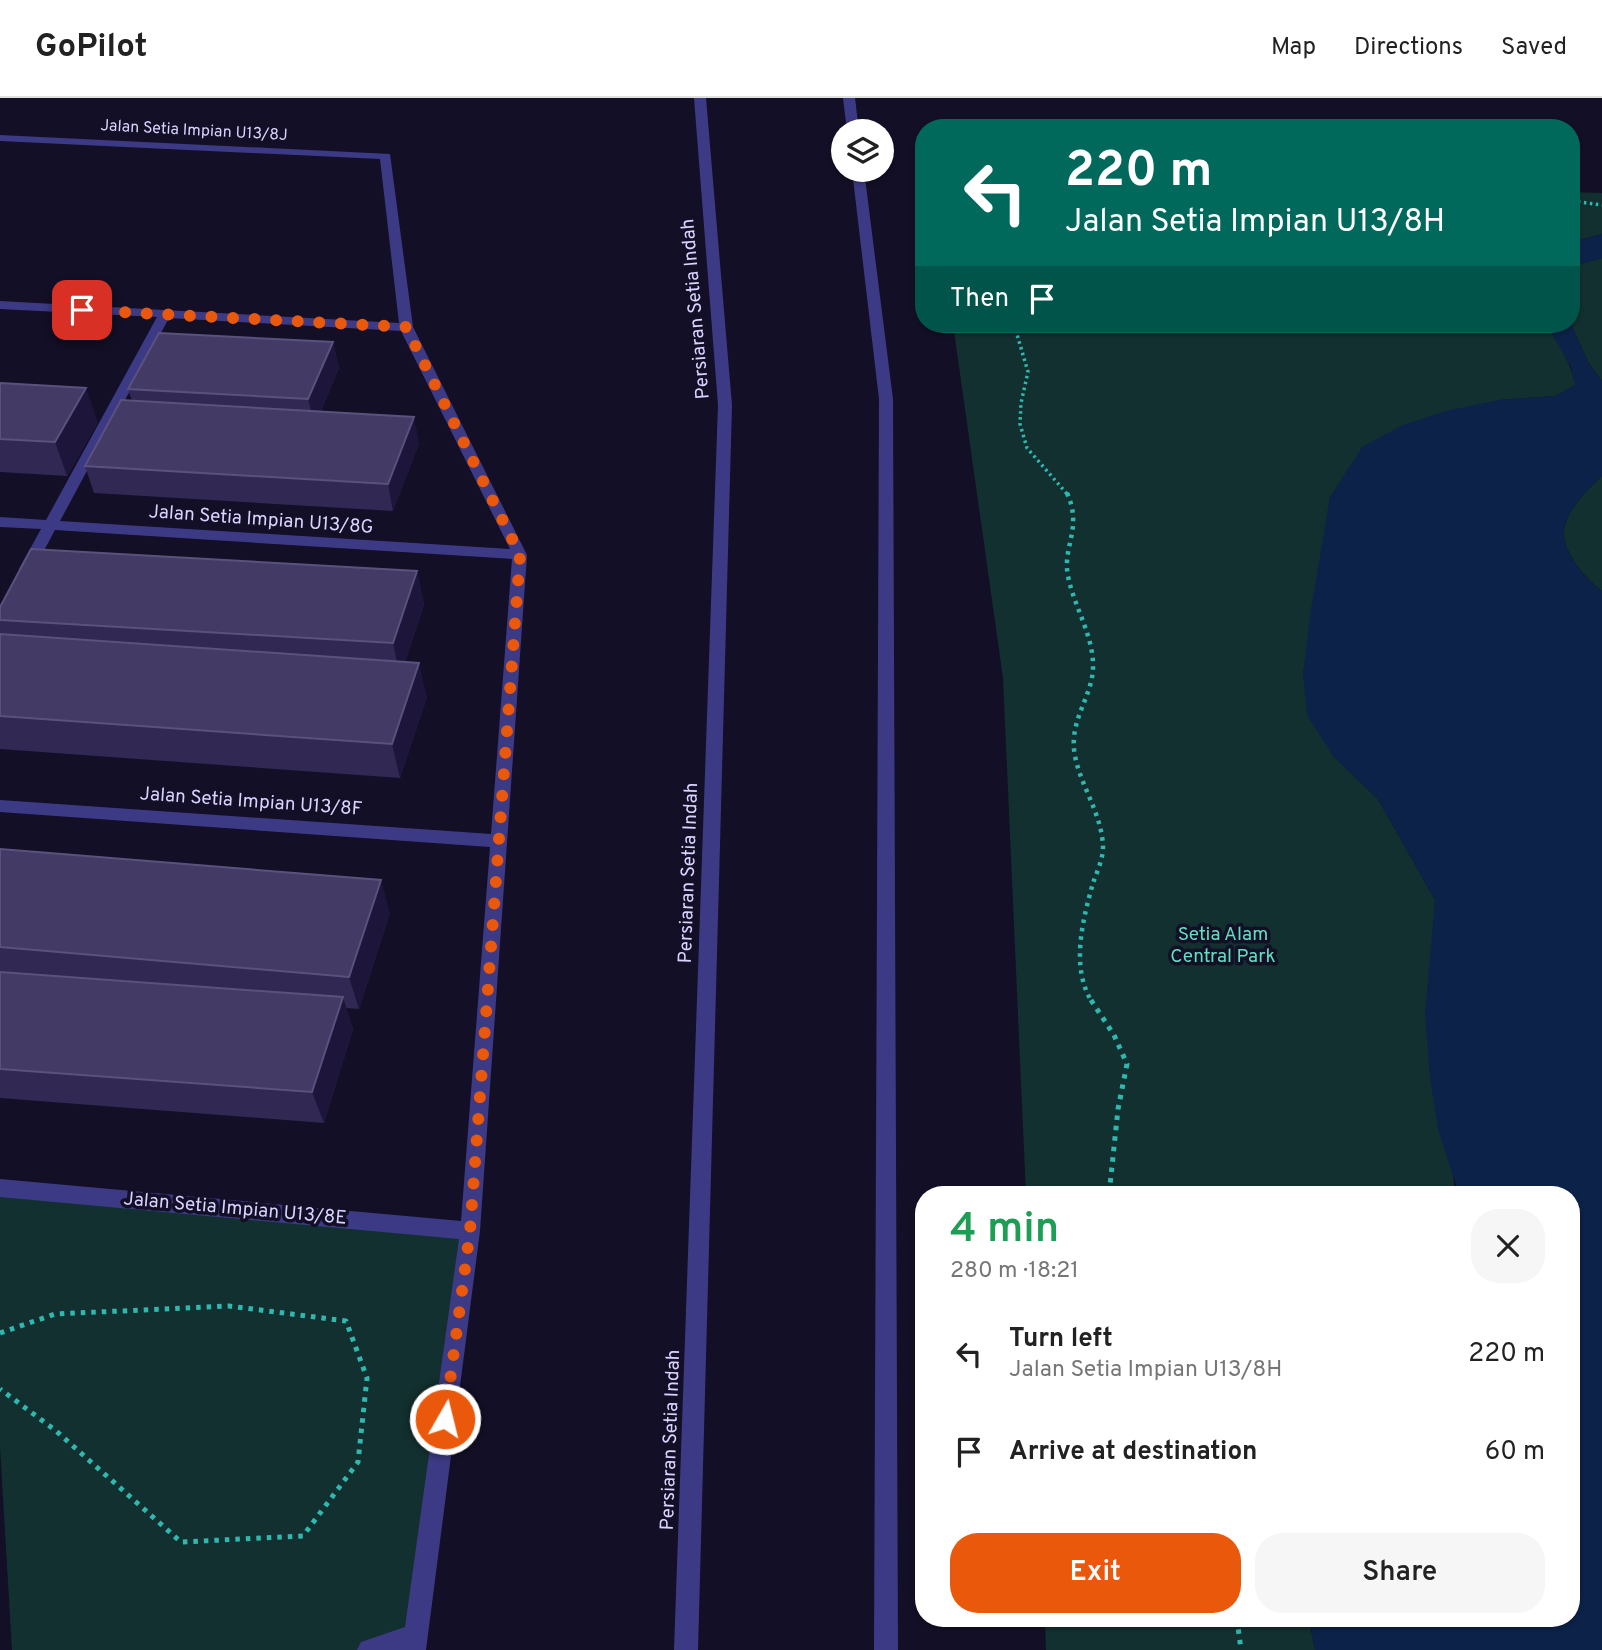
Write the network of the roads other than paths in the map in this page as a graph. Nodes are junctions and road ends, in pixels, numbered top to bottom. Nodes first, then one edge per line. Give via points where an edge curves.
1 (700, 98) edge
2 (849, 98) edge
3 (852, 119) edge
4 (0, 138) edge
5 (859, 182) edge
6 (0, 305) edge
7 (165, 314) junction
8 (406, 327) junction
9 (0, 522) edge
10 (51, 526) junction
11 (520, 555) junction
12 (19, 583) edge
13 (0, 806) edge
14 (500, 841) junction
15 (0, 1188) edge
16 (470, 1231) junction
17 (415, 1642) edge
18 (369, 1650) edge
19 (686, 1650) edge
20 (886, 1650) edge

1 - 19 street, Persiaran Setia Indah via 725,405
2 - 3 street
4 - 8 street, Jalan Setia Impian U13/8J via 386,156
5 - 20 street via 886,399
6 - 7 street
7 - 8 street
7 - 10 street
8 - 11 street
9 - 10 street, Jalan Setia Impian U13/8G
10 - 11 street, Jalan Setia Impian U13/8G
10 - 12 street
11 - 14 street
13 - 14 street, Jalan Setia Impian U13/8F
14 - 16 street
15 - 16 street, Jalan Setia Impian U13/8E
16 - 17 street
17 - 18 street

